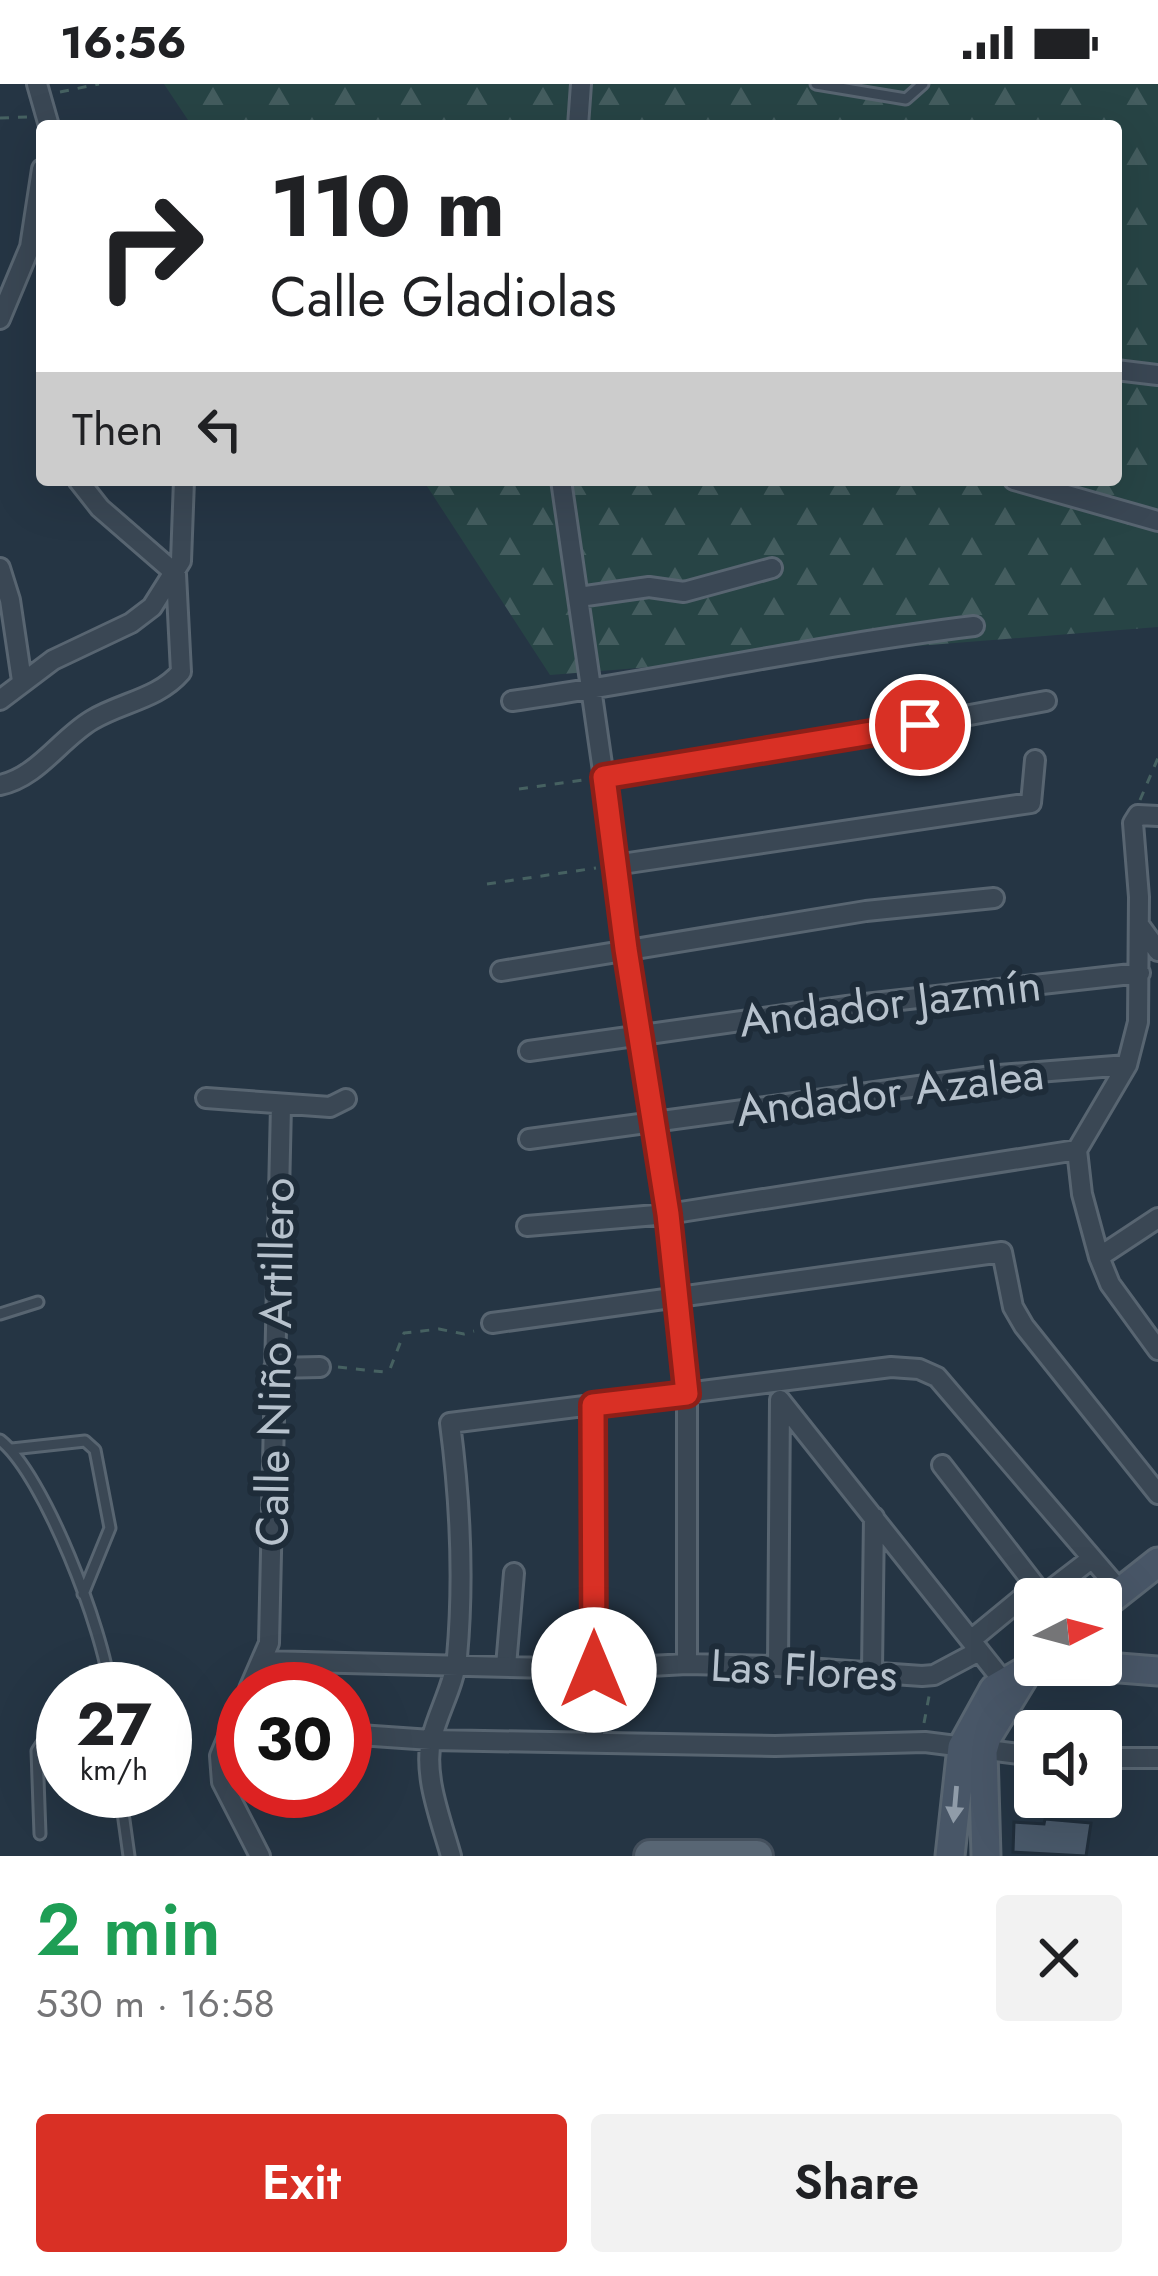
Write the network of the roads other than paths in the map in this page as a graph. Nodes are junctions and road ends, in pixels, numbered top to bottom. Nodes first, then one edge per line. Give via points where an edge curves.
1 (582, 84) edge
2 (816, 84) edge
3 (923, 84) edge
4 (39, 90) edge
5 (48, 120) edge
6 (579, 120) edge
7 (36, 208) edge
8 (18, 279) junction
9 (36, 280) edge
10 (0, 319) edge
11 (1122, 371) edge
12 (1158, 375) edge
13 (83, 486) edge
14 (184, 486) edge
15 (562, 486) edge
16 (1035, 486) edge
17 (1158, 521) edge
18 (0, 568) edge
19 (772, 568) dead end
20 (176, 574) junction
21 (579, 597) junction
22 (974, 626) dead end
23 (22, 681) junction
24 (593, 689) junction
25 (0, 700) edge
26 (512, 701) dead end
27 (1046, 701) dead end
28 (1035, 760) dead end
29 (604, 777) junction
30 (0, 785) edge
31 (1148, 815) edge
32 (615, 865) junction
33 (994, 898) dead end
34 (1139, 926) junction
35 (626, 949) junction
36 (1158, 951) edge
37 (501, 971) dead end
38 (1140, 973) junction
39 (1138, 1022) junction
40 (1158, 1029) edge
41 (639, 1035) junction
42 (529, 1051) dead end
43 (1127, 1065) junction
44 (206, 1098) dead end
45 (346, 1099) dead end
46 (281, 1105) junction
47 (654, 1123) junction
48 (529, 1139) dead end
49 (1077, 1150) junction
50 (668, 1214) junction
51 (1158, 1218) edge
52 (527, 1226) dead end
53 (1099, 1257) junction
54 (679, 1298) junction
55 (38, 1302) dead end
56 (0, 1314) edge
57 (492, 1323) road end
58 (1153, 1344) edge
59 (320, 1367) road end
60 (274, 1368) junction
61 (780, 1391) junction
62 (687, 1394) junction
63 (593, 1405) junction
64 (0, 1440) edge
65 (12, 1449) junction
66 (942, 1465) dead end
67 (1158, 1494) edge
68 (874, 1517) junction
69 (1091, 1559) junction
70 (1158, 1562) edge
71 (514, 1573) dead end
72 (1028, 1578) edge
73 (1060, 1578) edge
74 (1100, 1578) edge
75 (1122, 1591) edge
76 (83, 1594) junction
77 (1014, 1612) edge
78 (975, 1646) junction
79 (263, 1661) joint
80 (105, 1662) edge
81 (456, 1664) junction
82 (686, 1664) junction
83 (506, 1666) junction
84 (778, 1666) junction
85 (1122, 1668) edge
86 (594, 1670) junction
87 (872, 1670) junction
88 (1158, 1671) edge
89 (1014, 1683) edge
90 (1009, 1688) junction
91 (372, 1736) edge
92 (431, 1740) junction
93 (595, 1741) junction
94 (973, 1749) junction
95 (1014, 1754) edge
96 (1122, 1758) edge
97 (1158, 1758) edge
98 (40, 1818) edge
99 (124, 1818) edge
100 (240, 1818) edge
101 (40, 1834) dead end
102 (129, 1856) edge
103 (260, 1856) edge
104 (451, 1856) edge
105 (650, 1856) edge
106 (757, 1856) edge
107 (950, 1856) edge
108 (986, 1856) edge

1 - 6 street
2 - 3 lane via 906,99
4 - 5 street
7 - 8 street
8 - 9 street
8 - 10 street
11 - 12 street
13 - 20 street
14 - 20 street
15 - 21 street
16 - 17 street
18 - 23 street
19 - 21 street via 684,592 649,587
20 - 23 street via 131,623
20 - 30 street via 181,672 166,689 92,720 49,758
21 - 24 street
22 - 24 street
23 - 25 street
24 - 26 street
24 - 29 street
27 - 29 street
28 - 32 street via 1031,803
29 - 32 street
31 - 34 street via 1133,823
32 - 35 street
33 - 35 street
34 - 36 street
34 - 38 street
35 - 37 street
35 - 41 street
38 - 39 street
38 - 41 street, Andador Jazmín
39 - 40 street
39 - 43 street
41 - 42 street, Andador Jazmín
41 - 47 street
43 - 47 street, Andador Azalea
43 - 49 street
44 - 46 street
45 - 46 street via 330,1107
46 - 60 street, Calle Niño Artillero
47 - 48 street, Andador Azalea
47 - 50 street
49 - 50 street
49 - 53 street
50 - 52 street
50 - 54 street
51 - 53 street
53 - 58 street
54 - 57 street
54 - 62 street
54 - 67 street via 1001,1252 1024,1326
55 - 56 lane
59 - 60 street
60 - 79 street, Calle Niño Artillero
61 - 62 street
61 - 68 street
61 - 69 street via 891,1367 937,1377
61 - 84 street
62 - 63 street
62 - 82 street
63 - 81 street via 450,1423 458,1481
63 - 86 street
64 - 65 lane
65 - 76 lane via 32,1474
65 - 76 lane via 85,1442 95,1450 110,1528
66 - 72 street
68 - 78 street
68 - 87 street
69 - 73 street, Las Flores
69 - 74 street
70 - 75 street
71 - 83 street
76 - 80 lane
77 - 78 street, Las Flores
78 - 87 street, Las Flores via 934,1675
78 - 90 street
79 - 81 street, Las Flores
81 - 83 street, Las Flores
81 - 92 street
82 - 84 street, Las Flores
82 - 86 street, Las Flores
83 - 86 street, Las Flores
84 - 87 street, Las Flores
85 - 88 street
86 - 93 street
89 - 90 street
90 - 94 street via 994,1689
91 - 92 street, Las Flores
92 - 93 street, Las Flores
92 - 104 street
93 - 94 street, Las Flores via 926,1742
94 - 95 street, Las Flores
94 -> 107 street
94 - 108 street
96 - 97 street
98 - 101 lane
99 - 102 lane
100 - 103 street
105 - 106 main road

